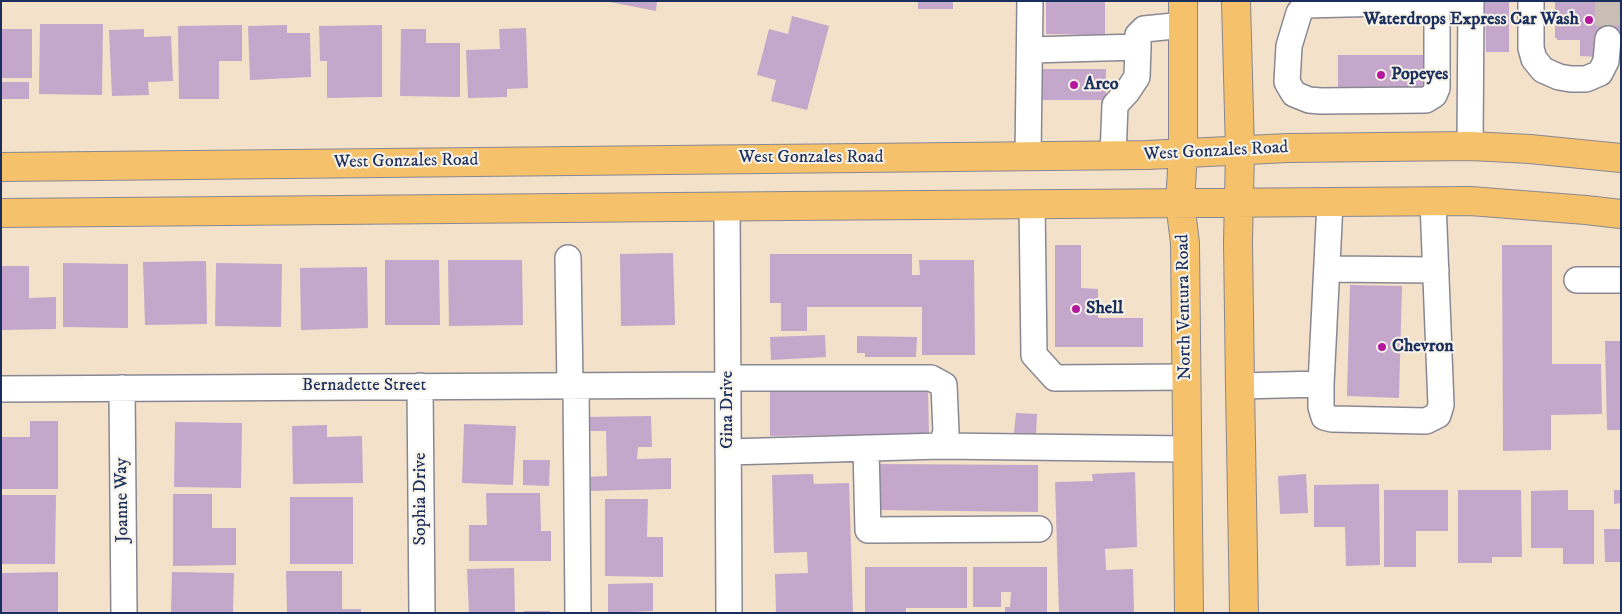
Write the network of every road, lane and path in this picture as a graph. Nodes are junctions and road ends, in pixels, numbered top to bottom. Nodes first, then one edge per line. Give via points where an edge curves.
1 (1030, 1) edge
2 (1236, 1) edge
3 (1470, 1) edge
4 (1531, 1) edge
5 (1437, 2) edge
6 (1305, 3) edge
7 (1183, 13) edge
8 (1608, 39) tunnel mouth
9 (1138, 47) junction
10 (1030, 50) junction
11 (1470, 146) junction
12 (1240, 151) junction
13 (1183, 154) junction
14 (1028, 156) junction
15 (1113, 156) junction
16 (1621, 158) edge
17 (1, 167) edge
18 (1433, 202) junction
19 (1180, 203) junction
20 (1239, 203) junction
21 (1330, 203) junction
22 (1032, 204) junction
23 (727, 206) junction
24 (1, 214) edge
25 (1621, 214) edge
26 (568, 258) dead end
27 (1327, 269) junction
28 (1436, 270) junction
29 (1577, 280) dead end
30 (1621, 280) edge
31 (1187, 377) junction
32 (727, 381) junction
33 (1321, 384) junction
34 (420, 386) junction
35 (573, 386) junction
36 (1240, 386) junction
37 (122, 388) junction
38 (1, 389) edge
39 (941, 446) junction
40 (866, 448) junction
41 (1187, 449) junction
42 (728, 452) junction
43 (1039, 529) dead end
44 (124, 613) edge
45 (422, 613) edge
46 (578, 613) edge
47 (729, 613) edge
48 (1189, 613) edge
49 (1244, 613) edge

1 - 10 street
2 - 12 main road
3 - 5 street
3 - 11 street
4 - 8 street via 1531,48 1534,59 1544,70 1572,79 1600,73 1606,61
5 - 6 street
5 - 6 street via 1437,88 1434,95 1426,100 1321,101 1294,94 1287,82 1289,46
7 - 9 street via 1144,28 1138,35
7 - 13 main road, North Ventura Road
9 - 10 street
9 - 15 street via 1137,77 1115,105
10 - 14 street
11 - 12 main road, West Gonzales Road
11 - 16 main road, West Gonzales Road
12 - 13 main road, West Gonzales Road
12 - 20 main road
13 - 15 main road, West Gonzales Road
13 - 19 main road, North Ventura Road
14 - 15 main road, West Gonzales Road
14 - 17 main road, West Gonzales Road
18 - 21 main road
18 - 25 main road
18 - 28 street
19 - 20 main road
19 - 22 main road
19 - 31 main road, North Ventura Road via 1185,243
20 - 21 main road
20 - 36 main road
21 - 27 street
22 - 23 main road
22 - 31 street via 1034,356 1055,378
23 - 24 main road
23 - 32 street, Gina Drive
26 - 35 street
27 - 28 street
27 - 33 street
28 - 33 street via 1442,405 1438,416 1426,421 1324,417
29 - 30 street
31 - 41 main road, North Ventura Road
32 - 35 street, Bernadette Street
32 - 39 street, Bernadette Street via 931,378 944,386 946,432
32 - 42 street, Gina Drive
33 - 36 street
34 - 35 street, Bernadette Street
34 - 37 street, Bernadette Street
34 - 45 street, Sophia Drive
35 - 46 street
36 - 49 main road
37 - 38 street, Bernadette Street
37 - 44 street, Joanne Way
39 - 40 street
39 - 41 street
40 - 42 street
40 - 43 street via 868,530
41 - 48 main road, North Ventura Road
42 - 47 street, Gina Drive

